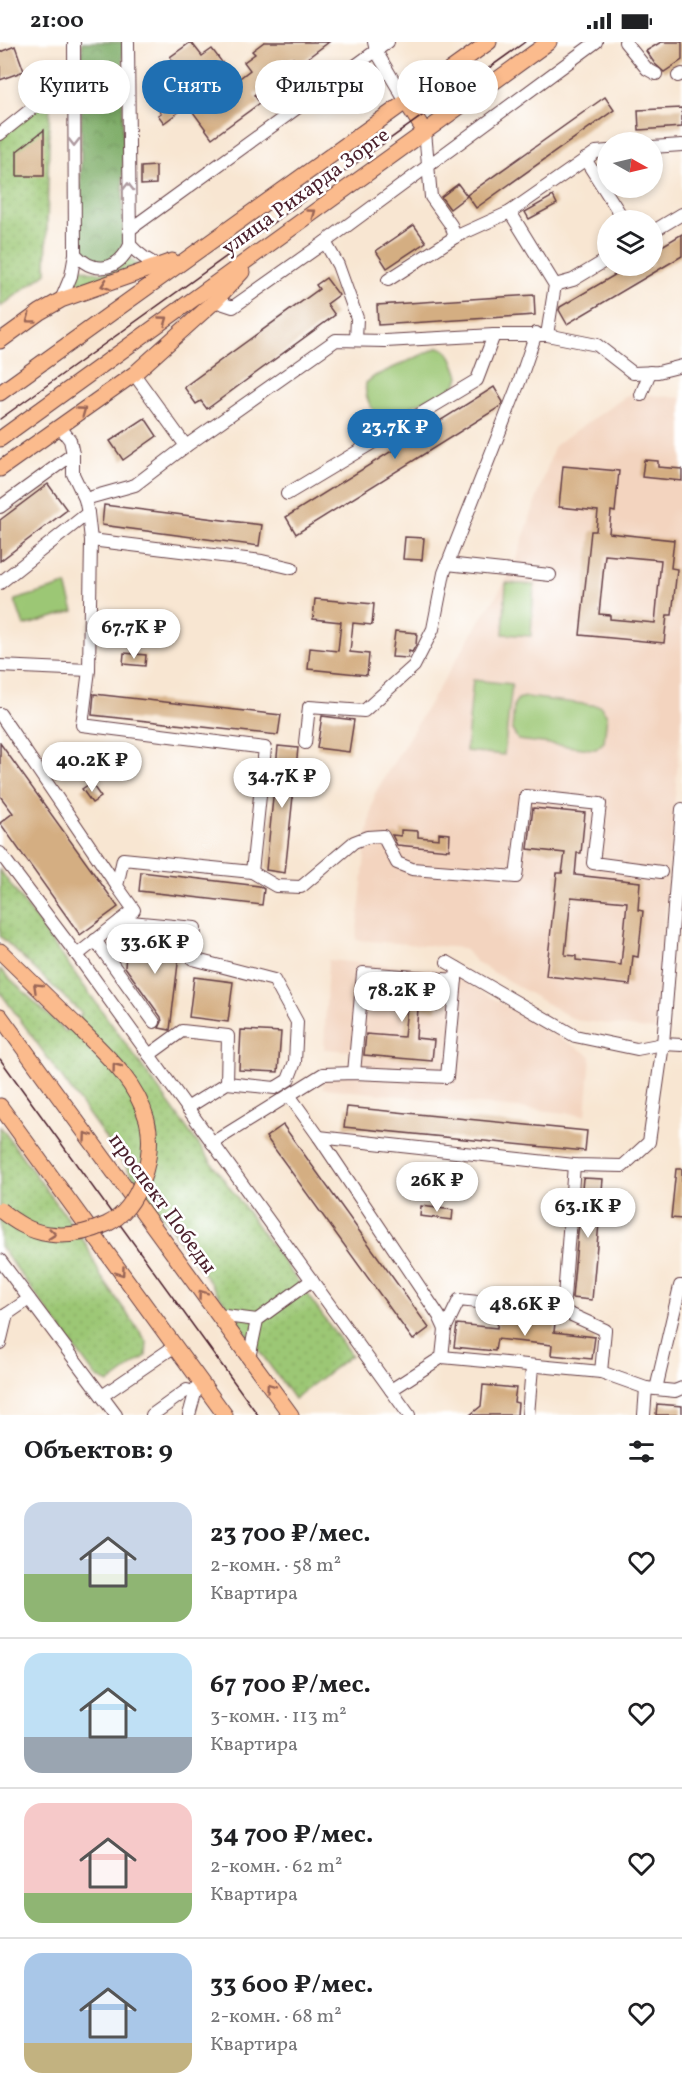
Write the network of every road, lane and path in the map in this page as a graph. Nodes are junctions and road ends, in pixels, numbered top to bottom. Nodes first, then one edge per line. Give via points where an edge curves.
1 (74, 42) edge
2 (128, 42) edge
3 (388, 42) edge
4 (489, 42) edge
5 (549, 42) edge
6 (596, 42) edge
7 (625, 42) edge
8 (375, 46) edge
9 (74, 60) edge
10 (464, 60) edge
11 (656, 74) dead end
12 (397, 86) edge
13 (397, 109) edge
14 (25, 114) edge
15 (74, 114) edge
16 (414, 114) edge
17 (425, 132) junction
18 (0, 134) edge
19 (682, 145) edge
20 (663, 146) edge
21 (597, 152) edge
22 (585, 159) junction
23 (427, 166) junction
24 (618, 210) edge
25 (510, 212) junction
26 (682, 214) edge
27 (663, 225) edge
28 (129, 230) junction
29 (455, 237) junction
30 (325, 242) junction
31 (130, 245) junction
32 (265, 247) junction
33 (199, 248) junction
34 (75, 254) junction
35 (160, 266) junction
36 (597, 266) edge
37 (388, 280) dead end
38 (555, 285) junction
39 (61, 300) junction
40 (215, 301) junction
41 (542, 334) junction
42 (494, 335) junction
43 (356, 340) junction
44 (0, 341) edge
45 (682, 366) edge
46 (650, 372) junction
47 (134, 374) junction
48 (0, 393) edge
49 (641, 394) dead end
50 (60, 427) junction
51 (0, 439) edge
52 (186, 446) junction
53 (73, 454) junction
54 (0, 470) edge
55 (287, 494) dead end
56 (85, 500) junction
57 (0, 507) edge
58 (88, 513) junction
59 (91, 540) junction
60 (447, 564) junction
61 (291, 568) dead end
62 (550, 575) dead end
63 (0, 583) edge
64 (0, 666) edge
65 (89, 670) junction
66 (0, 714) edge
67 (304, 743) dead end
68 (682, 808) edge
69 (0, 853) edge
70 (680, 858) edge
71 (252, 872) junction
72 (661, 872) dead end
73 (117, 886) junction
74 (120, 921) junction
75 (96, 940) junction
76 (0, 951) edge
77 (77, 955) junction
78 (453, 970) junction
79 (668, 977) junction
80 (682, 979) edge
81 (0, 1016) edge
82 (154, 1022) dead end
83 (663, 1044) junction
84 (682, 1046) edge
85 (149, 1055) junction
86 (354, 1073) junction
87 (227, 1083) junction
88 (289, 1095) junction
89 (0, 1106) edge
90 (187, 1108) junction
91 (320, 1137) junction
92 (212, 1143) junction
93 (574, 1165) junction
94 (0, 1210) edge
95 (0, 1260) edge
96 (312, 1280) junction
97 (682, 1286) edge
98 (28, 1299) junction
99 (563, 1311) junction
100 (217, 1315) junction
101 (4, 1316) edge
102 (257, 1320) junction
103 (445, 1329) junction
104 (0, 1343) edge
105 (175, 1346) junction
106 (442, 1357) junction
107 (249, 1358) junction
108 (532, 1366) junction
109 (601, 1372) junction
110 (197, 1386) junction
111 (651, 1388) junction
112 (682, 1389) edge
113 (391, 1390) junction
114 (102, 1396) junction
115 (116, 1415) edge
116 (152, 1415) edge
117 (189, 1415) edge
118 (225, 1415) edge
119 (291, 1415) edge
120 (409, 1415) edge
121 (528, 1415) edge
122 (644, 1415) edge

1 - 9 street
28 -> 2 street
3 - 8 street
4 - 10 main road, улица Рихарда Зорге
5 - 17 main road, улица Рихарда Зорге
6 - 23 street
7 - 11 street
8 - 12 street
8 - 28 street
13 - 33 main road, улица Рихарда Зорге
14 - 18 street
15 -> 34 street
16 - 17 main road
17 - 23 street
32 -> 17 main road, улица Рихарда Зорге
19 - 20 street
21 - 22 street
22 - 24 street
22 - 25 street
23 - 29 street via 431,197
23 - 30 street
25 - 29 street
25 - 38 street
26 - 27 street
28 - 31 street
29 - 37 street
30 - 40 street via 233,307
30 - 43 street via 338,265 357,318
31 - 34 street via 119,261 100,268
31 - 35 street via 148,262
32 - 40 main road
51 -> 32 main road, улица Рихарда Зорге
33 - 35 main road
33 - 48 main road, улица Рихарда Зорге
34 - 39 street
35 -> 39 main road
36 - 38 street via 573,280
38 - 41 street
39 -> 44 main road
40 - 47 main road
41 - 42 street
41 - 46 street via 597,345 633,373
41 - 60 street
42 - 43 street
42 - 55 street via 477,380
43 - 52 street via 336,340
45 - 46 street
46 - 49 street
50 -> 47 main road
47 - 52 street
50 - 53 street via 70,440
50 - 54 main road
52 - 56 street via 135,484
53 - 56 street via 73,474
53 - 57 street
56 - 58 street
58 - 59 street
58 - 63 street
59 - 61 street
59 - 65 street
60 - 62 street
60 - 67 street via 434,629 414,666 364,711 309,707
64 - 65 street
65 - 71 street via 82,725 265,748
66 - 73 street
68 - 70 street
69 - 77 street
70 - 79 street
71 - 72 street via 276,886 301,887 354,842 383,836 397,863 412,868 516,877 526,796 600,804 593,862
71 - 73 street via 123,858
73 - 74 street via 134,910
74 - 75 street
74 - 87 street via 195,928 193,959 274,980 297,1022 295,1062 288,1080 275,1088
75 - 77 street
75 - 82 street
94 -> 76 main road, bridge via 18,1224 46,1234 84,1232 108,1223 140,1187 148,1166 150,1142 147,1120 135,1092 111,1059
77 - 85 street
78 - 83 street via 575,1036 637,1049
78 - 86 street via 363,973
78 - 86 street via 447,1077
79 - 80 street
79 - 83 street
100 -> 81 main road, проспект Победы
83 - 84 street
83 - 93 street via 649,1142 623,1166
85 - 87 street via 182,1031 228,1036
85 - 90 street
86 - 88 street via 323,1074
87 - 90 street
88 - 91 street
88 - 92 street
89 -> 105 main road
90 - 92 street
91 - 93 street
91 - 103 street
92 - 96 street
93 - 99 street
95 - 98 street
96 - 102 street
96 - 113 street
97 - 111 street
98 - 101 street
98 - 114 street
99 - 103 street via 459,1300
99 - 109 street via 605,1330
100 - 102 street
100 - 107 main road, проспект Победы
101 - 104 street
102 - 107 street
103 - 106 street
105 - 110 main road
105 - 114 street
106 - 108 street
106 - 113 street
119 -> 107 main road, проспект Победы
108 - 109 street
108 - 121 street
109 - 111 street
110 - 116 street
110 - 117 street
110 - 118 main road
111 - 112 street via 675,1392
111 - 122 street
113 - 120 street
114 - 115 street

